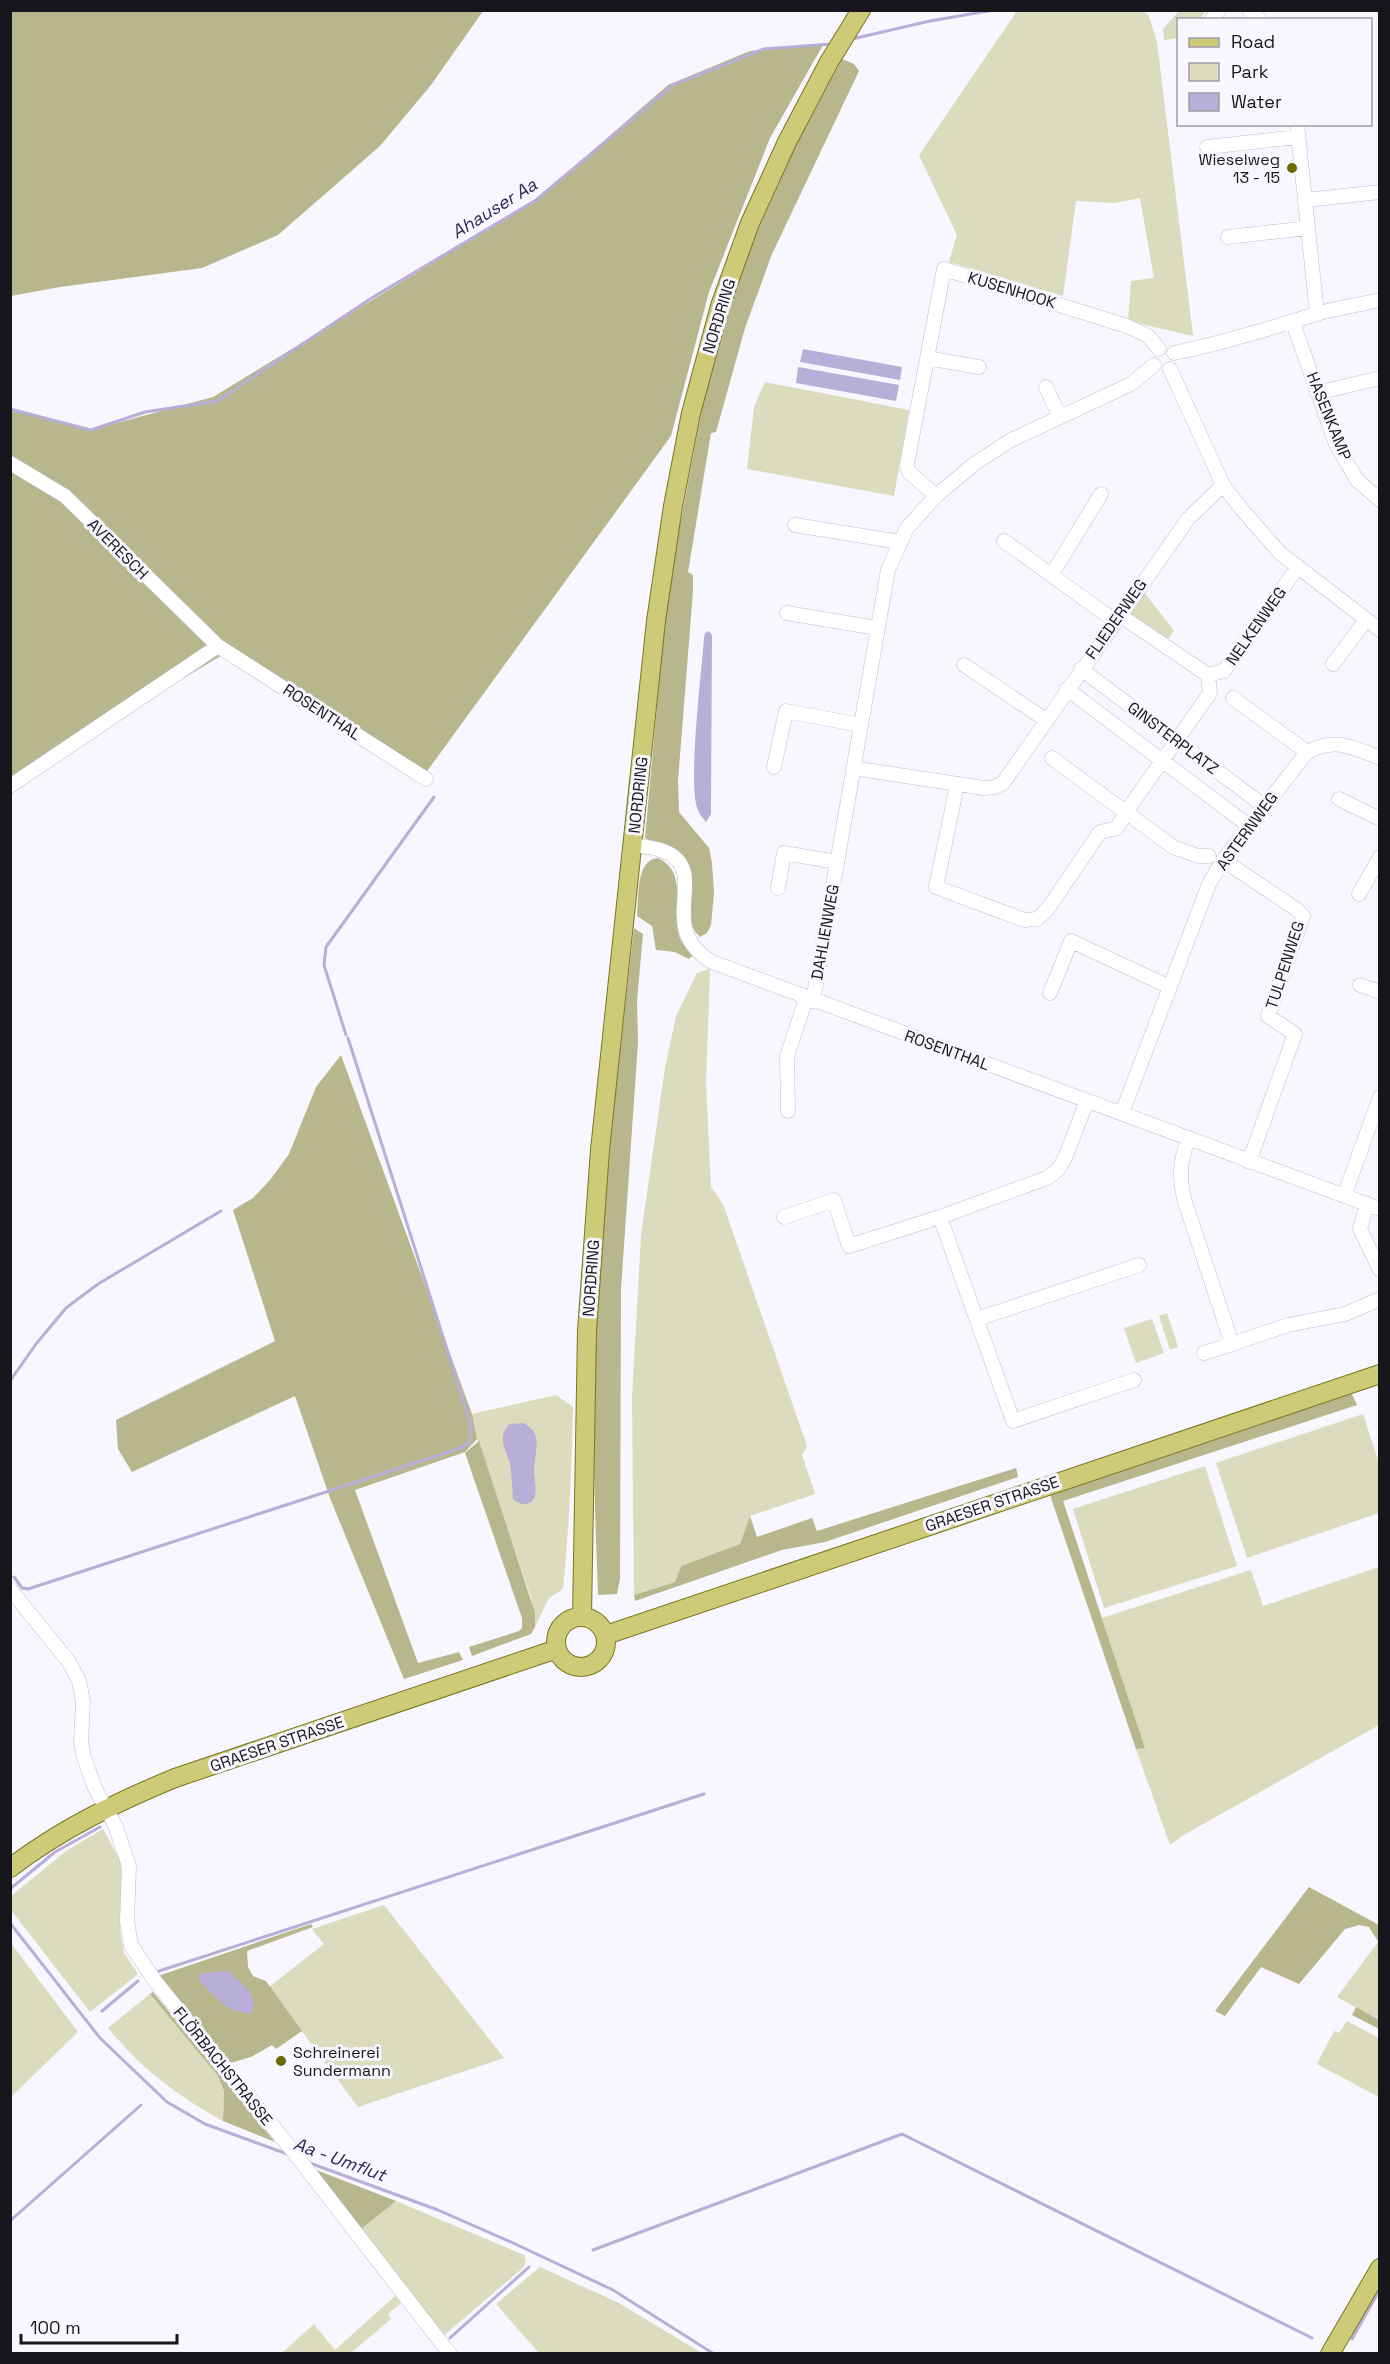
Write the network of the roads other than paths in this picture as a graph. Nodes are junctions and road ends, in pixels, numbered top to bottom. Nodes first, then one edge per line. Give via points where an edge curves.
1 (857, 16) edge
2 (1298, 131) edge
3 (1207, 147) dead end
4 (1380, 192) edge
5 (1306, 201) junction
6 (1308, 228) junction
7 (1228, 237) dead end
8 (1380, 300) edge
9 (1317, 314) junction
10 (1293, 323) junction
11 (1159, 349) junction
12 (1174, 353) junction
13 (927, 358) junction
14 (1154, 365) junction
15 (979, 367) dead end
16 (1170, 369) junction
17 (1380, 378) edge
18 (1046, 387) dead end
19 (1317, 393) junction
20 (1063, 416) junction
21 (10, 463) edge
22 (1223, 485) junction
23 (1101, 494) dead end
24 (936, 496) junction
25 (1380, 500) edge
26 (795, 525) dead end
27 (1004, 541) dead end
28 (900, 542) junction
29 (1298, 567) junction
30 (1052, 574) junction
31 (788, 613) dead end
32 (1366, 620) junction
33 (1121, 621) junction
34 (878, 628) junction
35 (1380, 630) edge
36 (218, 646) junction
37 (1333, 664) dead end
38 (964, 665) dead end
39 (1081, 669) junction
40 (1208, 675) junction
41 (1066, 689) junction
42 (1233, 698) dead end
43 (1046, 720) junction
44 (860, 725) junction
45 (1176, 741) junction
46 (1307, 752) junction
47 (1052, 758) dead end
48 (1380, 758) edge
49 (1162, 760) junction
50 (774, 767) dead end
51 (853, 768) junction
52 (426, 779) dead end
53 (957, 785) junction
54 (10, 786) edge
55 (1339, 800) dead end
56 (1264, 806) junction
57 (1126, 812) junction
58 (1380, 819) edge
59 (1249, 826) junction
60 (633, 845) junction
61 (1380, 857) edge
62 (1216, 858) junction
63 (837, 862) junction
64 (778, 888) dead end
65 (1359, 894) dead end
66 (1360, 985) dead end
67 (1170, 987) junction
68 (1380, 992) edge
69 (1050, 993) dead end
70 (810, 1000) junction
71 (1380, 1097) edge
72 (1088, 1101) junction
73 (788, 1111) dead end
74 (1122, 1113) junction
75 (1188, 1139) junction
76 (1249, 1162) junction
77 (1344, 1196) junction
78 (1373, 1207) edge
79 (784, 1217) dead end
80 (940, 1217) junction
81 (1139, 1265) dead end
82 (1380, 1270) edge
83 (1380, 1299) edge
84 (977, 1319) junction
85 (1232, 1344) junction
86 (1204, 1353) dead end
87 (1380, 1374) edge
88 (1134, 1380) dead end
89 (10, 1588) edge
90 (582, 1616) junction
91 (606, 1635) junction
92 (557, 1649) junction
93 (106, 1808) junction
94 (10, 1868) edge
95 (1380, 2268) edge
96 (450, 2354) edge
97 (1330, 2354) edge

1 - 60 main road, NORDRING via 787,142 750,223 720,306 691,413 656,621
2 - 3 street
2 - 5 street
4 - 5 street
5 - 6 street
6 - 7 street
6 - 9 street
8 - 9 street, KUSENHOOK
9 - 10 street, KUSENHOOK
10 - 12 street, KUSENHOOK
10 - 19 street, HASENKAMP
11 - 12 street, KUSENHOOK
11 - 13 street, KUSENHOOK via 1138,330 944,269
11 - 14 street via 1153,357
12 - 16 street via 1176,361
13 - 15 street
13 - 24 street, KUSENHOOK via 907,464 908,471
14 - 16 street via 1160,370
14 - 20 street, DAHLIENWEG via 1131,384
16 - 22 street
17 - 19 street
18 - 20 street
19 - 25 street, HASENKAMP via 1336,444 1357,480
20 - 24 street, DAHLIENWEG via 1011,440
21 - 36 street, AVERESCH via 65,496
22 - 29 street via 1280,553
22 - 33 street, FLIEDERWEG via 1190,517
23 - 30 street
24 - 28 street, DAHLIENWEG via 907,528
26 - 28 street
27 - 30 street
28 - 34 street, DAHLIENWEG via 888,570
29 - 32 street
29 - 40 street, NELKENWEG via 1224,671
30 - 33 street
31 - 34 street
32 - 35 street
32 - 37 street
33 - 39 street, FLIEDERWEG
33 - 40 street, FLIEDERWEG
34 - 44 street, DAHLIENWEG
36 - 52 street, ROSENTHAL
36 - 54 street
38 - 43 street
39 - 41 street, FLIEDERWEG
39 - 45 street, GINSTERPLATZ
40 - 45 street via 1210,693
41 - 43 street, FLIEDERWEG
41 - 49 street, GINSTERPLATZ
42 - 46 street
43 - 53 street, FLIEDERWEG via 1003,783 995,788
44 - 50 street via 786,711
44 - 51 street, DAHLIENWEG
45 - 49 street
45 - 56 street, GINSTERPLATZ
46 - 48 street via 1321,744 1337,744
46 - 56 street, ASTERNWEG
47 - 57 street
49 - 57 street
49 - 59 street, GINSTERPLATZ
51 - 53 street, FLIEDERWEG
51 - 63 street, DAHLIENWEG
53 - 57 street via 936,887 1024,920 1037,919 1047,910 1100,832 1117,828
55 - 58 street
56 - 59 street, ASTERNWEG
57 - 62 street via 1173,847
59 - 62 street, ASTERNWEG
60 - 70 street, ROSENTHAL via 666,852 681,865 685,877 685,933 701,956
60 - 90 main road, NORDRING via 606,1082 588,1308
61 - 65 street
62 - 67 street, ASTERNWEG
62 - 76 street, TULPENWEG via 1303,916 1268,1016 1295,1034
63 - 64 street, DAHLIENWEG via 784,853
63 - 70 street, DAHLIENWEG
66 - 68 street
67 - 69 street via 1071,941
67 - 74 street, ASTERNWEG
70 - 72 street, ROSENTHAL
70 - 73 street via 787,1056
71 - 77 street
72 - 74 street, ROSENTHAL
72 - 80 street via 1058,1170 1047,1178
74 - 75 street, ROSENTHAL
75 - 76 street, ROSENTHAL
75 - 85 street via 1180,1162 1182,1188
76 - 77 street, ROSENTHAL
77 - 78 street, ROSENTHAL
78 - 82 street, ROSENTHAL via 1360,1229
79 - 80 street via 834,1200 849,1246
80 - 84 street
81 - 84 street
83 - 85 street via 1346,1314 1288,1325
84 - 88 street via 1013,1421
85 - 86 street
87 - 91 main road, GRAESER STRASSE
89 - 93 street, FLÖRBACHSTRASSE via 69,1662 79,1681 84,1758
90 - 91 main road via 597,1622
90 - 92 main road via 561,1626
91 - 92 main road via 605,1651 588,1666 566,1662
92 - 93 main road, GRAESER STRASSE via 176,1778
93 - 94 main road, GRAESER STRASSE via 41,1845
93 - 96 street, FLÖRBACHSTRASSE via 129,1866 127,1922 131,1946
95 - 97 main road

